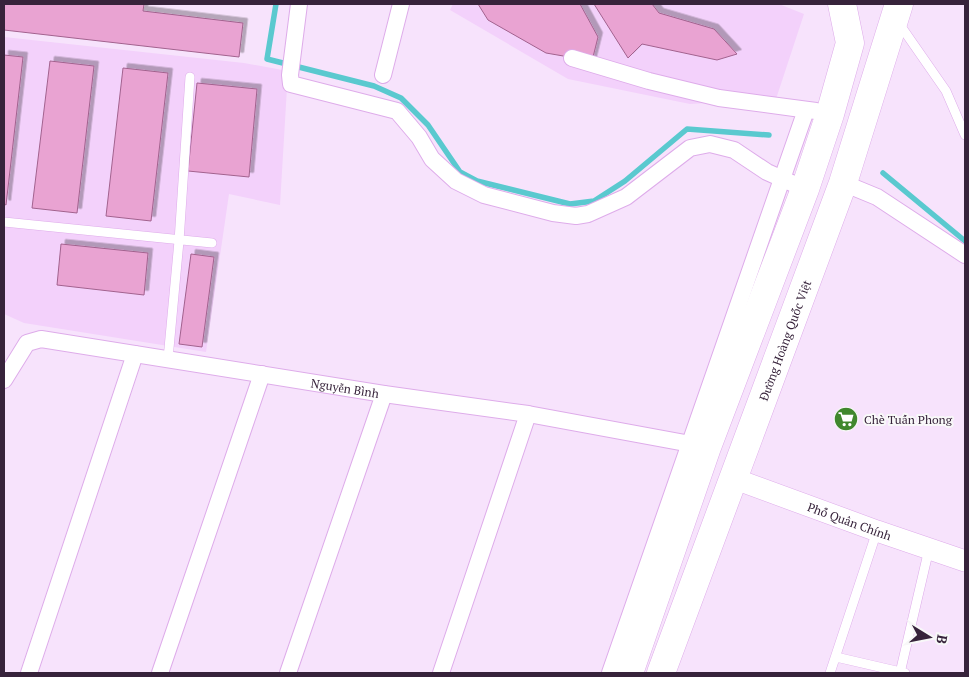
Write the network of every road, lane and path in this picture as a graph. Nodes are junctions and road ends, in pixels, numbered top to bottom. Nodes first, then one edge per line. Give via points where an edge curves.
1 (298, 4) edge
2 (401, 4) edge
3 (842, 4) edge
4 (897, 11) edge
5 (572, 58) dead end
6 (383, 75) dead end
7 (190, 77) dead end
8 (818, 112) junction
9 (965, 135) edge
10 (843, 183) junction
11 (793, 184) junction
12 (4, 222) edge
13 (179, 241) junction
14 (212, 243) dead end
15 (965, 255) edge
16 (135, 354) junction
17 (168, 359) junction
18 (262, 374) junction
19 (4, 380) edge
20 (384, 394) junction
21 (528, 414) junction
22 (698, 445) junction
23 (735, 478) junction
24 (877, 531) junction
25 (929, 549) junction
26 (965, 561) edge
27 (836, 658) junction
28 (29, 673) edge
29 (160, 673) edge
30 (288, 673) edge
31 (441, 673) edge
32 (610, 673) edge
33 (629, 673) edge
34 (661, 673) edge
35 (830, 673) edge
36 (902, 673) edge

1 - 11 street via 291,84 397,111 432,159 456,181 484,195 553,213 588,214 626,197 690,148 710,144 734,150
2 - 6 street
3 - 8 highway via 850,43
4 - 9 lane via 946,91
4 - 10 highway, Đường Hoàng Quốc Việt
5 - 8 street via 650,82 719,98
7 - 13 lane
8 - 11 highway
10 - 15 street via 877,197
10 - 23 highway, Đường Hoàng Quốc Việt
11 - 22 highway
12 - 13 lane
13 - 14 lane
13 - 17 lane
16 - 17 street, Nguyễn Bình
16 - 19 street, Nguyễn Bình via 41,339 27,343
16 - 28 street
17 - 18 street, Nguyễn Bình
18 - 20 street, Nguyễn Bình
18 - 29 street
20 - 21 street, Nguyễn Bình
20 - 30 street
21 - 22 street, Nguyễn Bình
21 - 31 street
22 - 32 street
22 - 33 highway
23 - 24 street, Phố Quân Chính
23 - 34 highway, Đường Hoàng Quốc Việt
24 - 25 street, Phố Quân Chính
24 - 27 lane
25 - 26 street, Phố Quân Chính
25 - 36 lane
27 - 35 lane
27 - 36 lane

